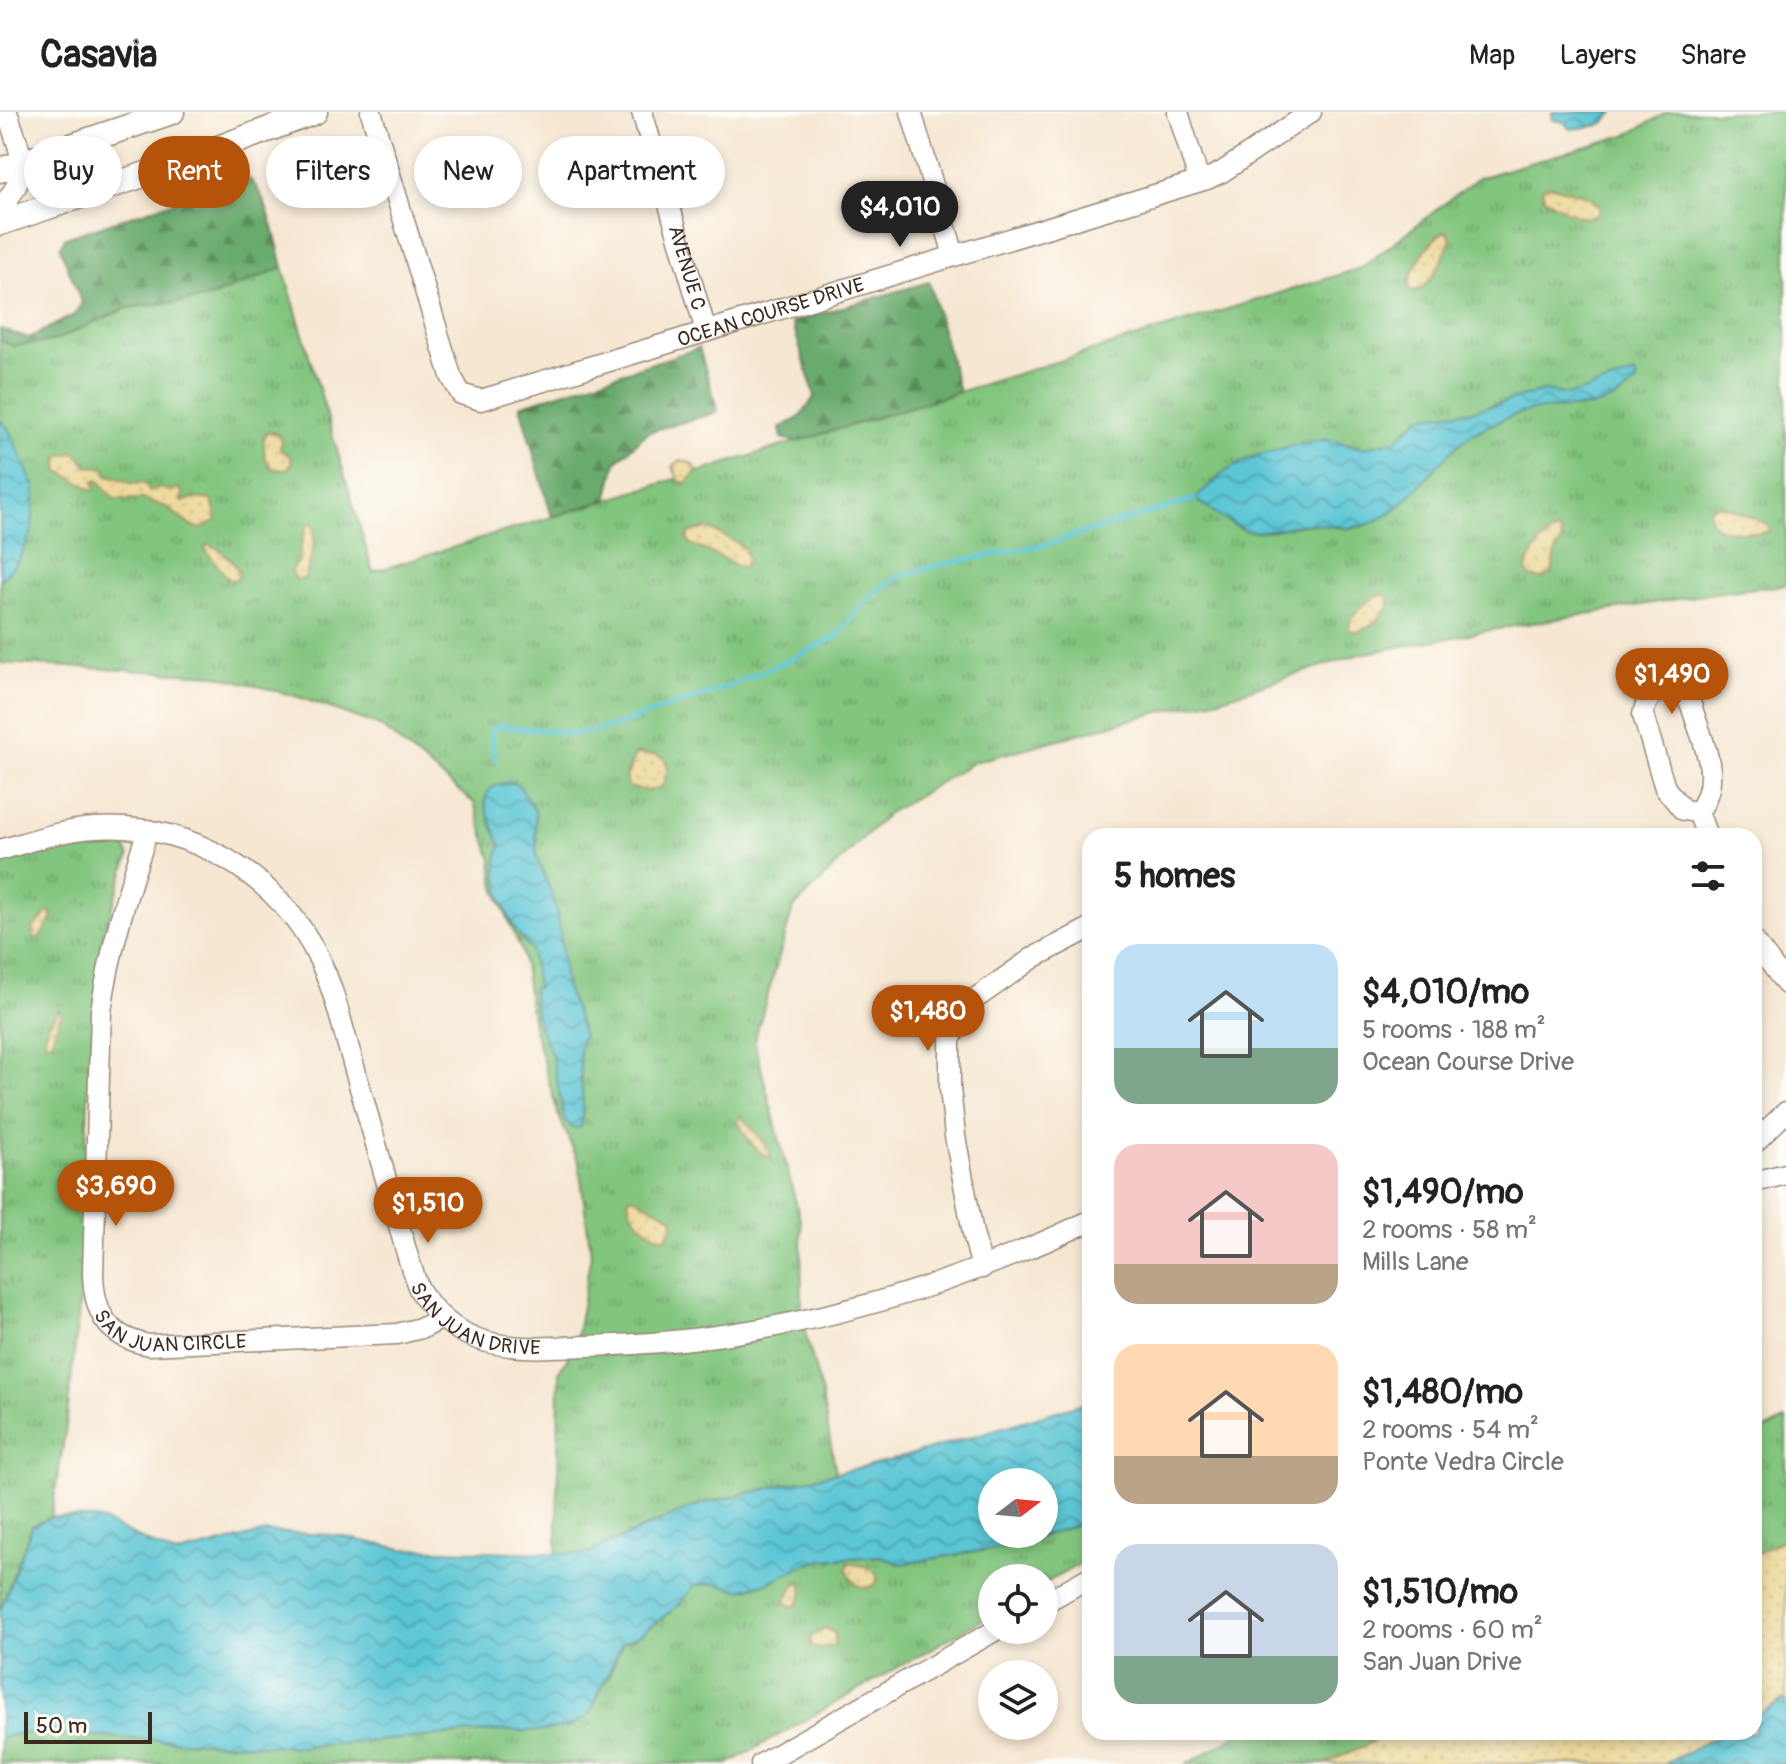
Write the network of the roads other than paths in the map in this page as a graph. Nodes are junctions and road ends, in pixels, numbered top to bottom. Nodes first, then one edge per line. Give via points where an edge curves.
1 (7, 112) edge
2 (172, 112) edge
3 (315, 112) edge
4 (371, 112) edge
5 (642, 112) edge
6 (911, 112) edge
7 (1178, 112) edge
8 (1311, 112) edge
9 (12, 166) edge
10 (1199, 181) junction
11 (122, 182) edge
12 (46, 208) edge
13 (0, 209) edge
14 (0, 223) edge
15 (954, 255) junction
16 (706, 331) junction
17 (1698, 812) junction
18 (1704, 828) edge
19 (148, 830) junction
20 (0, 850) edge
21 (1082, 932) edge
22 (1762, 952) edge
23 (1786, 984) edge
24 (1786, 1112) edge
25 (1762, 1135) edge
26 (1786, 1174) edge
27 (1762, 1180) edge
28 (1082, 1224) edge
29 (982, 1268) junction
30 (442, 1318) junction
31 (1082, 1582) edge
32 (1058, 1595) edge
33 (978, 1640) edge
34 (761, 1764) edge

1 - 9 street
2 - 9 main road
3 - 11 main road
4 - 16 street, OCEAN COURSE DRIVE via 451,376 461,394 490,398
5 - 16 street, AVENUE C
6 - 15 street
7 - 10 street
8 - 10 street, OCEAN COURSE DRIVE via 1222,172
9 - 13 street via 22,178
10 - 15 street, OCEAN COURSE DRIVE
12 - 14 main road
15 - 16 street, OCEAN COURSE DRIVE
17 - 17 street via 1683,810 1665,788 1643,715 1645,703 1663,689 1686,696 1712,776
17 - 18 street
19 - 20 street, SAN JUAN DRIVE via 79,830
19 - 30 street, SAN JUAN DRIVE via 237,864 262,883 303,931 330,986 414,1277
19 - 30 street, SAN JUAN CIRCLE via 118,923 101,1011 93,1293 104,1321 124,1338 149,1345 397,1334
21 - 29 street via 1033,958 969,1003 950,1040 955,1136
22 - 23 street
24 - 25 street
26 - 27 street
28 - 29 street, SAN JUAN DRIVE
29 - 30 street, SAN JUAN DRIVE via 825,1316 677,1341 622,1346 501,1344 464,1333
31 - 32 street
33 - 34 street

